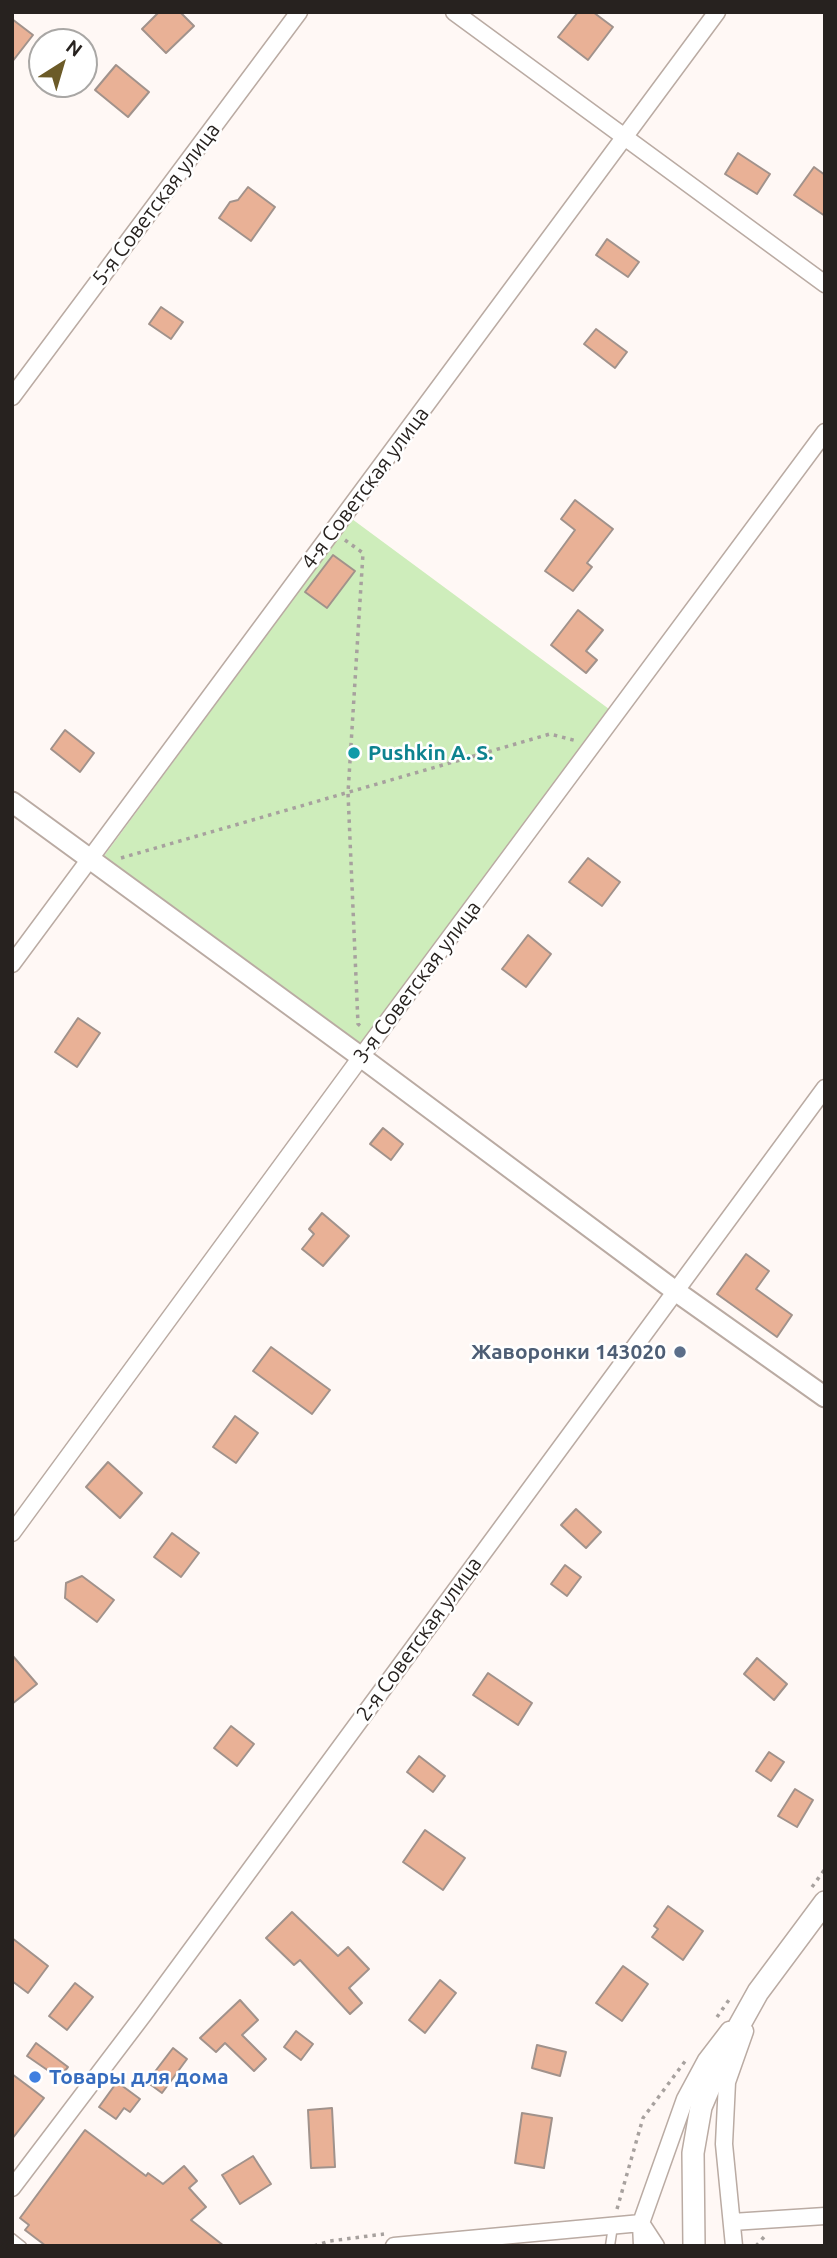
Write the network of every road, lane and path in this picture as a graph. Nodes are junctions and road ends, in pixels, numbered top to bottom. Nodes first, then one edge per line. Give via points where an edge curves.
1 (299, 12) edge
2 (454, 12) edge
3 (717, 12) edge
4 (625, 138) junction
5 (825, 284) edge
6 (12, 397) edge
7 (825, 432) edge
8 (333, 531) junction
9 (593, 745) junction
10 (348, 793) junction
11 (12, 802) edge
12 (95, 852) junction
13 (12, 964) edge
14 (375, 1038) junction
15 (361, 1057) junction
16 (825, 1088) edge
17 (674, 1290) junction
18 (825, 1397) edge
19 (12, 1533) edge
20 (825, 1869) edge
21 (817, 1896) edge
22 (748, 1990) junction
23 (714, 2021) dead end
24 (691, 2053) dead end
25 (12, 2188) edge
26 (825, 2216) edge
27 (615, 2218) junction
28 (732, 2222) junction
29 (641, 2223) junction
30 (12, 2238) edge
31 (389, 2240) edge
32 (455, 2243) edge
33 (22, 2246) edge
34 (314, 2246) edge
35 (610, 2246) edge
36 (642, 2246) edge
37 (656, 2246) edge
38 (694, 2246) edge
39 (734, 2246) edge

1 - 6 street, 5-я Советская улица
2 - 4 street
3 - 4 street, 4-я Советская улица
4 - 5 street
4 - 8 street, 4-я Советская улица
7 - 9 street, 3-я Советская улица
8 - 10 path via 363,553
8 - 12 street, 4-я Советская улица
9 - 10 path via 550,734
9 - 14 street, 3-я Советская улица
10 - 12 path via 122,859
10 - 14 path via 358,1024
11 - 12 street
12 - 13 street, 4-я Советская улица
12 - 15 street
14 - 15 street, 3-я Советская улица
15 - 17 street
15 - 19 street, 3-я Советская улица
16 - 17 street, 2-я Советская улица
17 - 18 street
17 - 25 street, 2-я Советская улица
20 - 21 path
21 - 22 main road
22 - 23 path
22 - 28 street via 727,2082 724,2144
22 - 29 street via 693,2080
22 - 38 main road via 698,2118 693,2153
24 - 27 path via 643,2118
26 - 28 street
27 - 29 street
27 - 32 street
27 - 35 lane
28 - 39 street
29 - 36 street
29 - 37 street
30 - 33 lane
31 - 32 street
31 - 34 path via 330,2241

